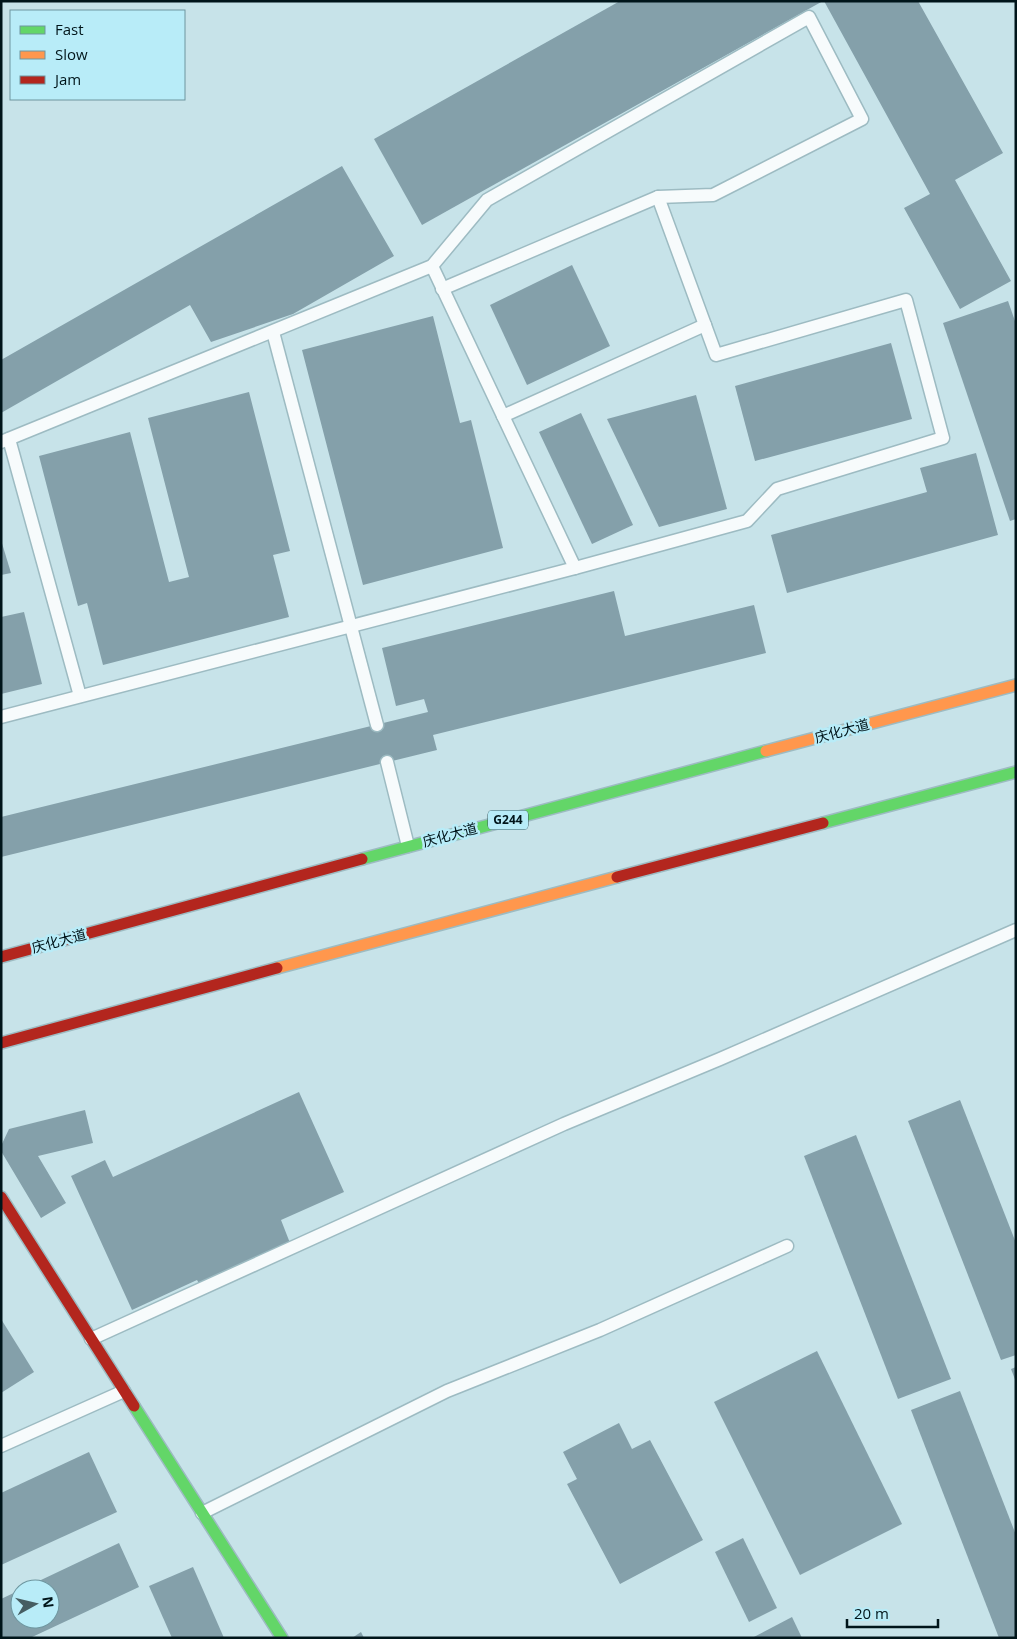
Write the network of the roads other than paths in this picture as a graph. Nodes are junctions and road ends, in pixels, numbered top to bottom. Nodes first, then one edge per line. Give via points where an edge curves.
1 (658, 197) junction
2 (432, 266) junction
3 (442, 289) junction
4 (705, 325) junction
5 (273, 332) junction
6 (503, 416) junction
7 (5, 441) edge
8 (575, 568) junction
9 (350, 625) junction
10 (1016, 685) edge
11 (80, 696) junction
12 (1, 717) edge
13 (377, 725) dead end
14 (387, 762) dead end
15 (1016, 772) edge
16 (408, 846) junction
17 (1016, 930) edge
18 (1, 957) edge
19 (1, 1043) edge
20 (1, 1197) edge
21 (787, 1246) dead end
22 (91, 1339) junction
23 (124, 1391) junction
24 (1, 1446) edge
25 (202, 1513) junction
26 (282, 1638) edge

1 - 2 lane via 714,194 862,119 809,16 487,200
1 - 3 lane
1 - 4 lane
2 - 3 lane
2 - 5 lane
3 - 6 lane
4 - 6 lane
4 - 8 lane via 716,356 906,300 943,438 777,489 747,521
5 - 7 lane
5 - 9 lane
6 - 8 lane
7 - 11 lane
8 - 9 lane
9 - 11 lane
9 - 13 lane
10 - 16 main road, 庆化大道 / G244
11 - 12 lane
14 - 16 lane
15 - 19 main road
16 - 18 main road, 庆化大道 / G244
17 - 22 lane via 564,1124
20 - 22 main road
21 - 25 lane via 600,1330 447,1391
22 - 23 main road
23 - 24 lane
23 - 25 main road
25 - 26 main road

